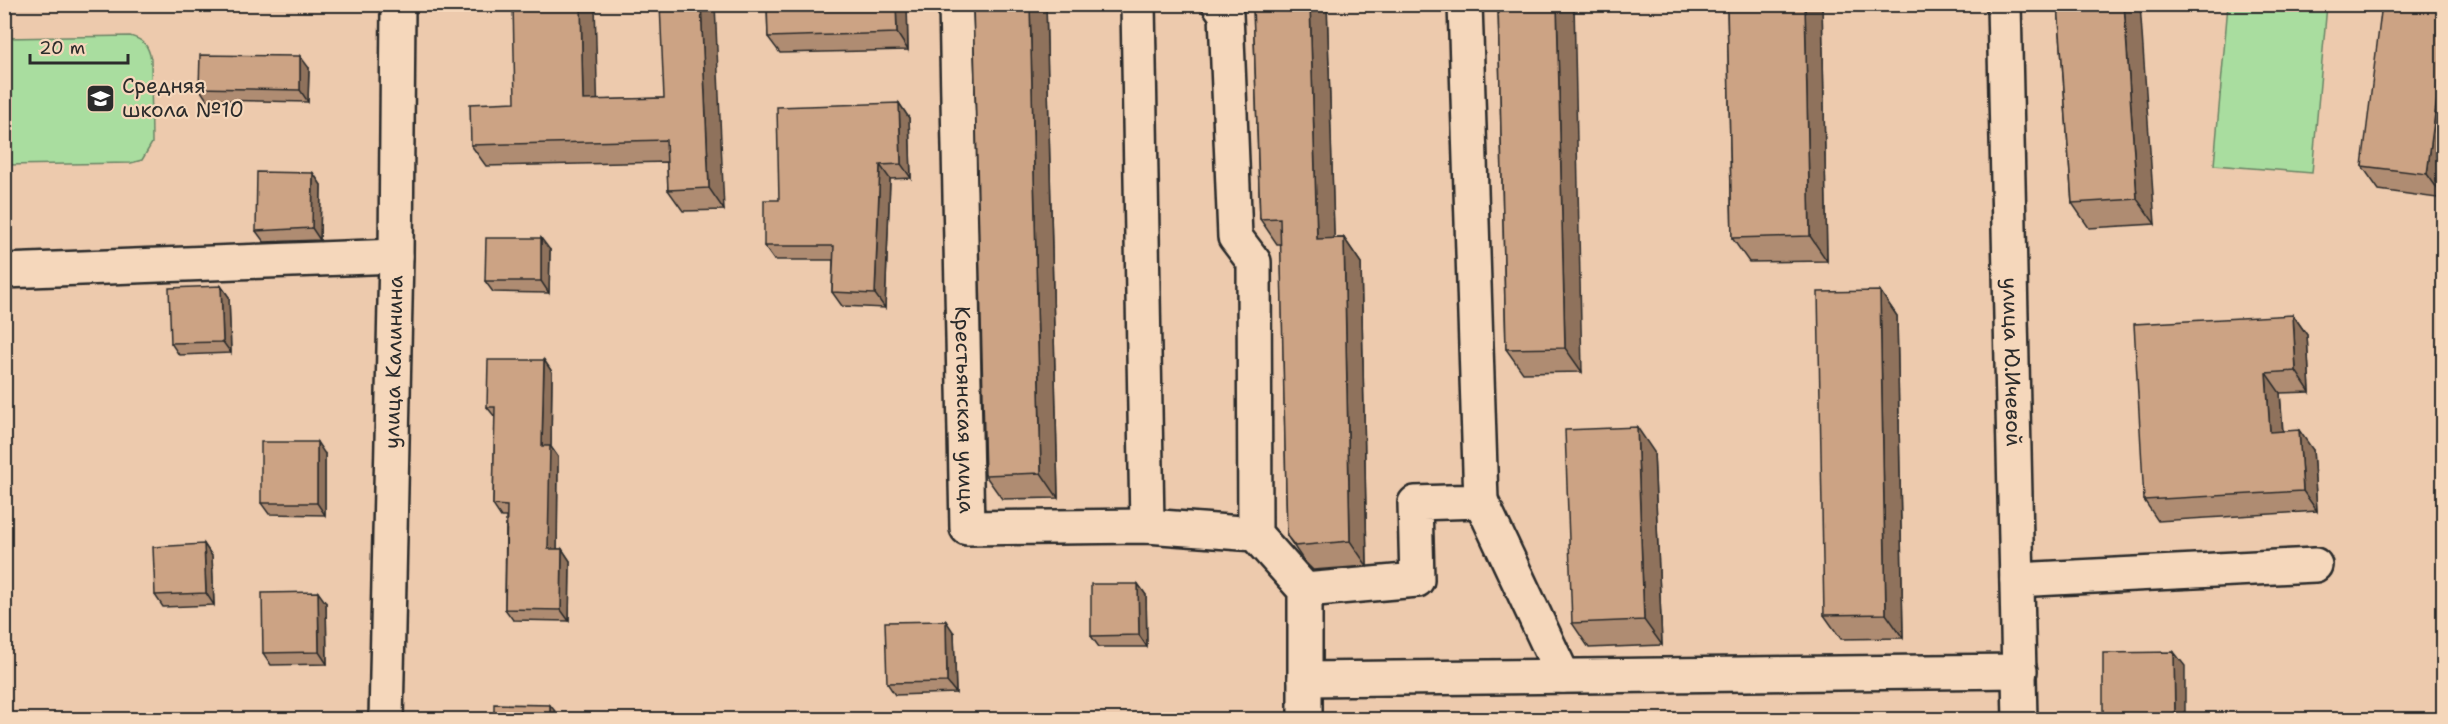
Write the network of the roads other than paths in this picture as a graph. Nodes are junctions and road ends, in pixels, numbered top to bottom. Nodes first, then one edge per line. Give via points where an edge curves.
1 (398, 4) edge
2 (956, 4) edge
3 (1138, 4) edge
4 (1219, 4) edge
5 (1465, 4) edge
6 (2004, 4) edge
7 (396, 256) junction
8 (4, 270) edge
9 (1481, 501) junction
10 (1148, 526) junction
11 (1255, 534) junction
12 (2315, 564) dead end
13 (2017, 580) junction
14 (1305, 590) junction
15 (2020, 671) junction
16 (1563, 676) junction
17 (1305, 679) junction
18 (386, 720) edge
19 (1305, 720) edge
20 (2020, 720) edge

1 - 7 street, улица Калинина
2 - 10 street, Крестьянская улица via 967,528
3 - 10 street
4 - 11 street via 1226,14 1235,237 1254,262
5 - 9 street
6 - 13 street, улица Ю.Ичевой
7 - 8 street
7 - 18 street, улица Калинина
9 - 14 street via 1415,504 1417,580
9 - 16 street
10 - 11 street, Крестьянская улица
11 - 14 street
12 - 13 street
13 - 15 street, улица Ю.Ичевой
14 - 17 street
15 - 16 street
15 - 20 street, улица Ю.Ичевой
16 - 17 street
17 - 19 street

